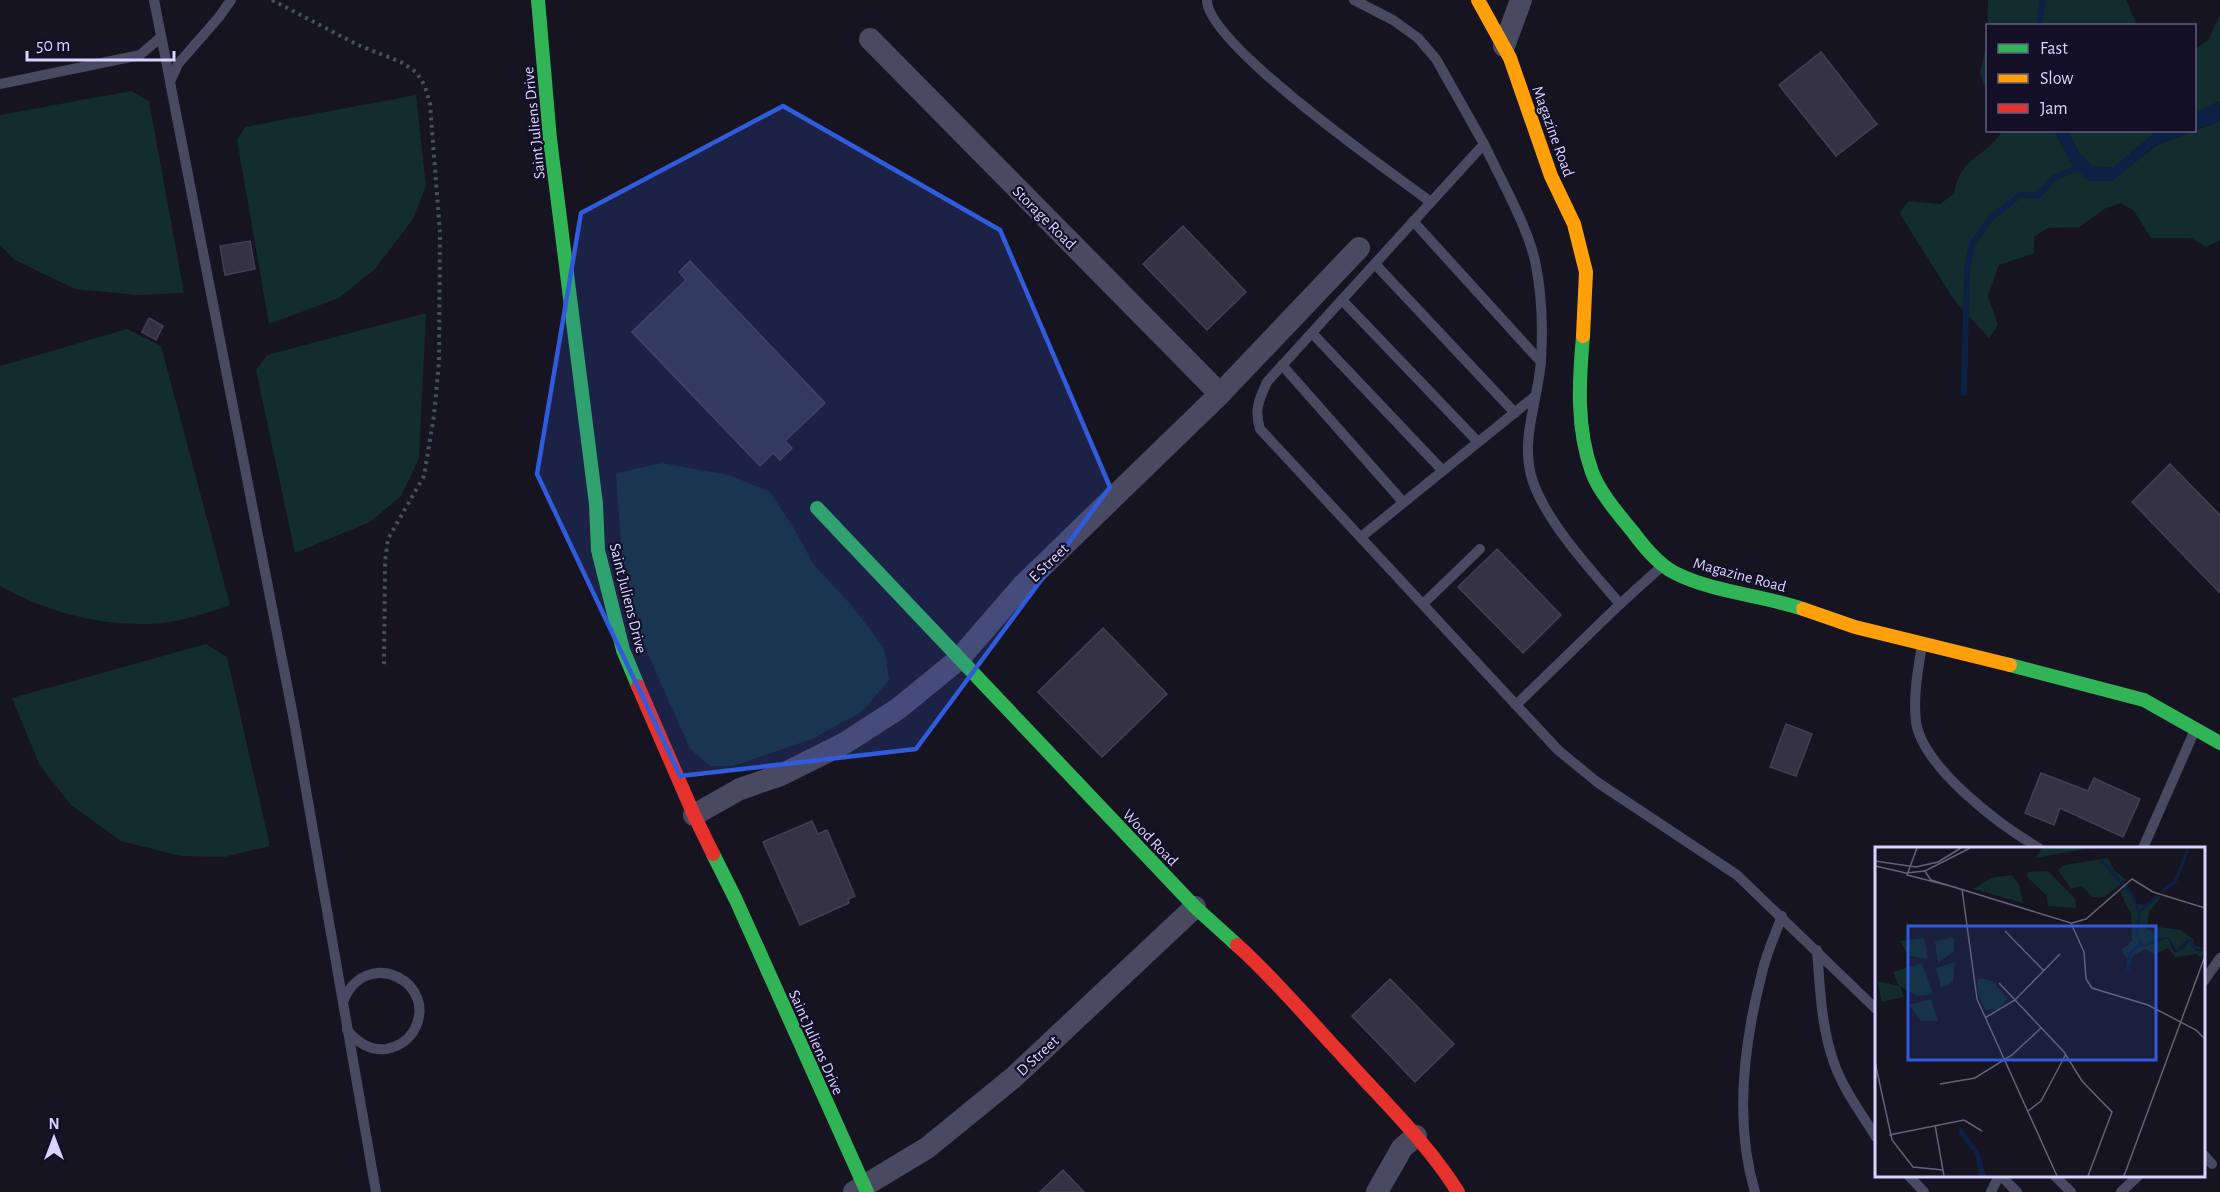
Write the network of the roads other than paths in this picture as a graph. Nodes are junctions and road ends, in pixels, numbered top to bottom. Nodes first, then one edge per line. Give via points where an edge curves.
1 (154, 0) edge
2 (231, 0) edge
3 (538, 0) edge
4 (1207, 0) edge
5 (1354, 0) edge
6 (1478, 0) edge
7 (1521, 0) edge
8 (161, 37) junction
9 (870, 39) dead end
10 (1504, 46) junction
11 (170, 81) junction
12 (0, 84) edge
13 (1484, 144) junction
14 (1431, 202) junction
15 (1413, 221) junction
16 (1367, 256) junction
17 (1342, 300) junction
18 (1312, 333) junction
19 (1541, 362) junction
20 (1282, 365) junction
21 (1220, 394) junction
22 (1534, 397) junction
23 (1515, 413) junction
24 (1478, 442) junction
25 (1442, 470) junction
26 (1403, 502) junction
27 (817, 508) dead end
28 (1361, 537) junction
29 (1480, 549) dead end
30 (1664, 564) junction
31 (1423, 604) junction
32 (1620, 604) junction
33 (1922, 642) junction
34 (960, 659) junction
35 (1516, 705) junction
36 (2195, 729) junction
37 (2220, 743) edge
38 (694, 815) junction
39 (2035, 847) edge
40 (2144, 847) edge
41 (1195, 906) junction
42 (1782, 916) junction
43 (1817, 950) junction
44 (2220, 958) edge
45 (2205, 980) edge
46 (343, 1004) junction
47 (1875, 1008) edge
48 (347, 1029) junction
49 (1875, 1135) edge
50 (1416, 1136) junction
51 (2205, 1156) edge
52 (2212, 1164) dead end
53 (1910, 1177) edge
54 (1999, 1177) edge
55 (2001, 1177) edge
56 (2056, 1177) edge
57 (2137, 1177) edge
58 (862, 1190) edge
59 (376, 1192) edge
60 (1377, 1192) edge
61 (1458, 1192) edge
62 (1755, 1192) edge
63 (1924, 1192) edge
64 (1991, 1192) edge
65 (2017, 1192) edge
66 (2071, 1192) edge
67 (2121, 1192) edge

1 - 8 lane
2 - 11 lane via 178,64
3 - 38 street, Saint Juliens Drive via 550,139 596,504 598,550 623,650
4 - 14 lane via 1221,30 1279,87
5 - 13 lane via 1418,38 1436,59
6 - 10 street, Magazine Road
7 - 10 street
8 - 11 lane
8 - 12 lane via 140,55
9 - 21 street, Storage Road
10 - 30 street, Magazine Road via 1551,176 1574,224 1586,272 1579,385 1582,429 1592,473 1646,549
11 - 46 lane via 294,721
13 - 14 lane
13 - 19 lane via 1534,259 1542,308
14 - 15 lane
15 - 16 lane
15 - 19 lane
16 - 17 lane
16 - 21 street, E Street
16 - 23 lane
17 - 18 lane
17 - 24 lane
18 - 20 lane
18 - 25 lane
19 - 22 lane
20 - 26 lane
20 - 28 lane via 1259,399 1256,416 1260,429
21 - 34 street, E Street via 1023,585
22 - 23 lane
22 - 32 lane via 1527,446 1534,484 1571,545
23 - 24 lane
24 - 25 lane
25 - 26 lane
26 - 28 lane
27 - 34 street, Wood Road
28 - 31 lane
29 - 31 lane
30 - 32 lane
30 - 33 street, Magazine Road via 1674,573 1720,589
31 - 35 lane
32 - 35 lane
33 - 36 street, Magazine Road via 2144,700
33 - 39 lane via 1915,692 1917,724 1923,742 1979,807
34 - 38 street, E Street via 899,708 845,743 740,789
34 - 41 street, Wood Road
35 - 42 lane via 1558,750 1596,782 1737,875
36 - 37 street, Magazine Road
36 - 40 lane
38 - 58 street, Saint Juliens Drive via 736,900
41 - 50 street, Wood Road via 1269,974
41 - 58 street, D Street via 1014,1077 927,1148
42 - 43 lane
42 - 62 lane via 1762,970 1748,1034 1745,1134
43 - 47 lane
43 - 49 lane via 1821,1008 1833,1061
44 - 45 lane
46 - 48 lane
46 - 48 lane via 355,983 377,972 402,979 418,999 417,1025 400,1044 375,1049 363,1045
48 - 59 lane
50 - 60 street via 1402,1148
50 - 61 street, Wood Road
51 - 52 lane
53 - 63 lane
54 - 64 lane
55 - 65 lane
56 - 66 lane
57 - 67 lane

